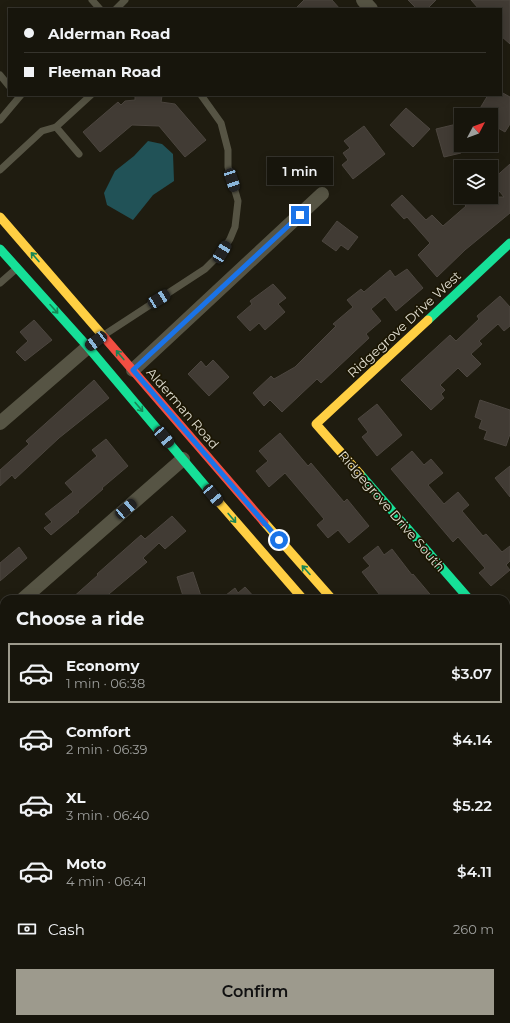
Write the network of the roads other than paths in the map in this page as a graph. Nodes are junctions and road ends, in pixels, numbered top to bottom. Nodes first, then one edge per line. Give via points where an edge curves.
1 (92, 0) edge
2 (126, 0) edge
3 (363, 0) edge
4 (99, 8) edge
5 (117, 8) edge
6 (370, 8) edge
7 (0, 75) edge
8 (8, 85) edge
9 (19, 96) edge
10 (90, 96) edge
11 (202, 96) edge
12 (0, 120) edge
13 (56, 127) junction
14 (79, 154) dead end
15 (0, 170) edge
16 (322, 194) dead end
17 (0, 217) edge
18 (510, 243) edge
19 (0, 249) edge
20 (17, 268) junction
21 (0, 284) edge
22 (96, 341) junction
23 (133, 370) junction
24 (0, 423) edge
25 (316, 424) joint
26 (183, 459) junction
27 (28, 595) edge
28 (300, 595) edge
29 (328, 595) edge
30 (465, 595) edge

1 - 4 lane
2 - 5 lane
3 - 6 street
7 - 8 lane
9 - 12 lane
10 - 13 lane
11 - 22 lane via 221,123 228,150 228,167 238,201 235,227 230,239 222,252 205,269
13 - 14 lane
13 - 15 lane via 42,131
16 - 23 street
22 -> 17 main road, Alderman Road
18 - 25 main road, Ridgegrove Drive West
19 - 20 main road, Alderman Road
20 - 21 lane
20 -> 22 main road, Alderman Road
23 -> 22 main road, Alderman Road
22 - 24 street
22 -> 26 main road, Alderman Road
29 -> 23 main road, Alderman Road
25 - 30 main road, Ridgegrove Drive South
26 - 27 street
26 -> 28 main road, Alderman Road

